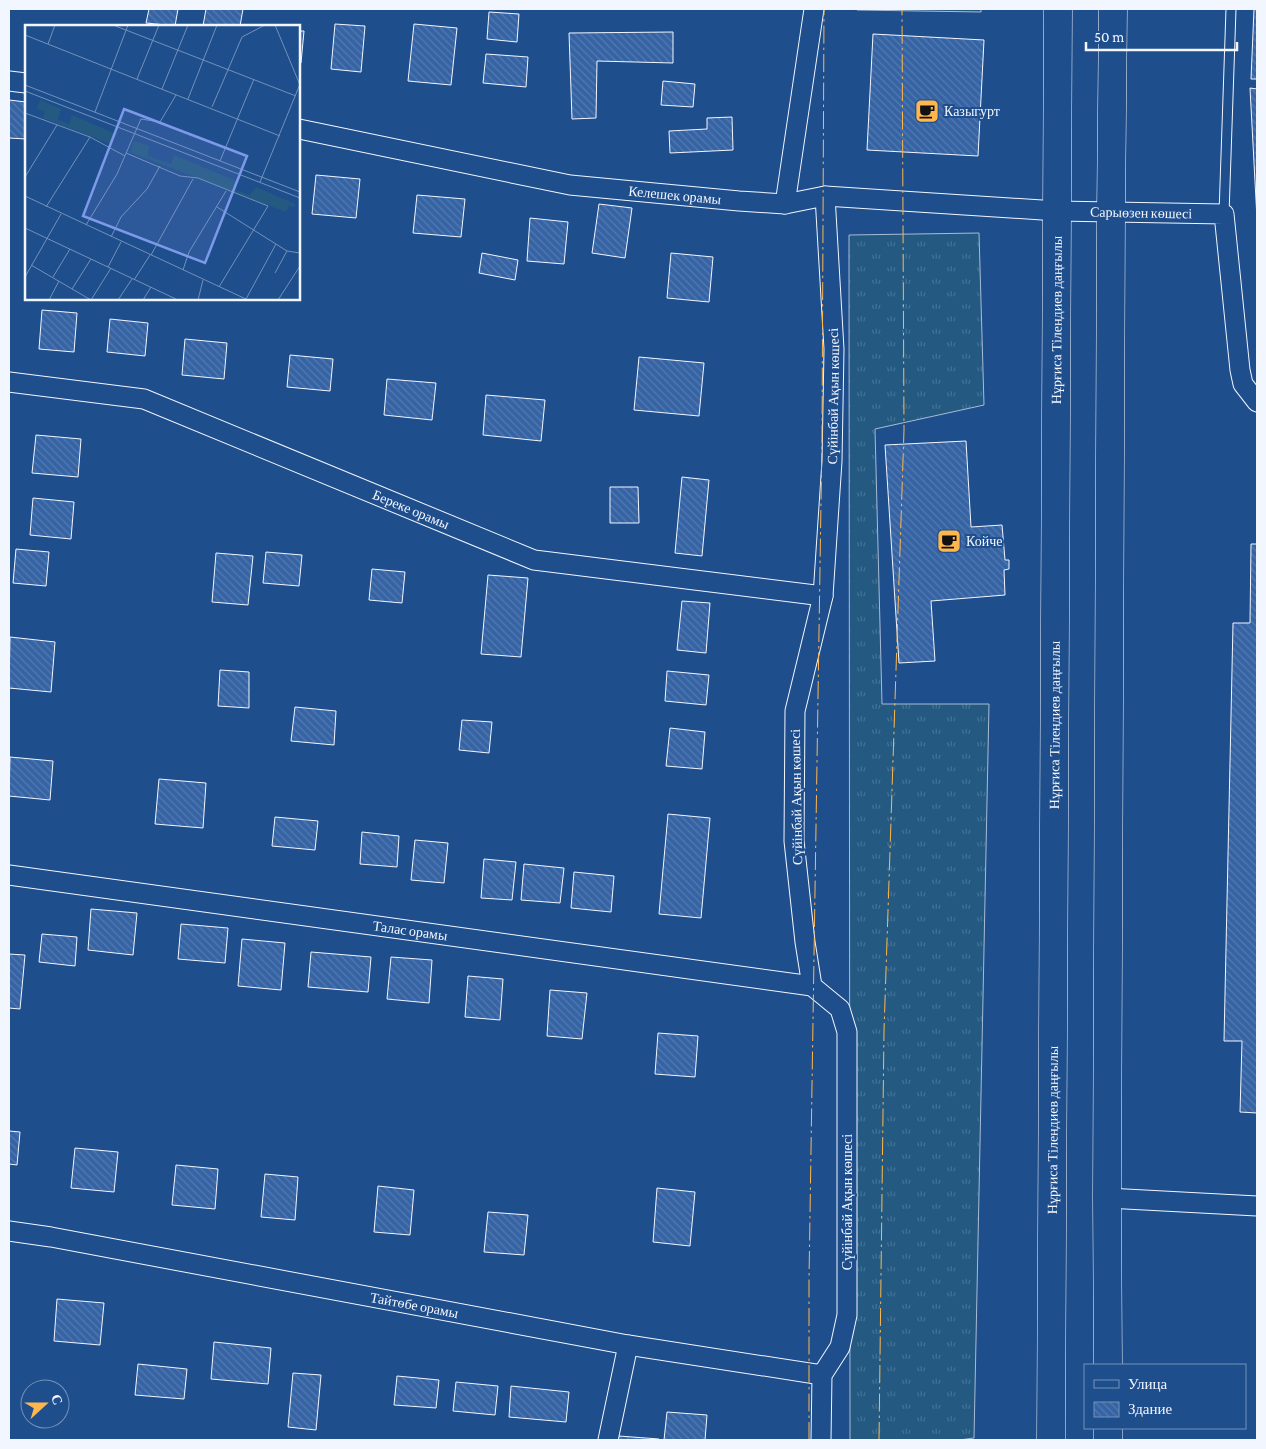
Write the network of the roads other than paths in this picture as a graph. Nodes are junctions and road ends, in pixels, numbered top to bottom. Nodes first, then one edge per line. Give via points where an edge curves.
1 (814, 9) edge
2 (1058, 9) edge
3 (1113, 9) edge
4 (1231, 9) edge
5 (9, 81) edge
6 (25, 83) edge
7 (300, 129) edge
8 (826, 196) junction
9 (785, 204) junction
10 (1057, 211) junction
11 (1111, 212) junction
12 (1224, 214) junction
13 (9, 382) edge
14 (1257, 402) edge
15 (823, 596) junction
16 (9, 875) edge
17 (812, 986) junction
18 (1107, 1198) junction
19 (1257, 1206) edge
20 (9, 1232) edge
21 (628, 1345) junction
22 (1108, 1364) edge
23 (822, 1375) junction
24 (608, 1440) edge
25 (821, 1440) edge
26 (1051, 1440) edge

1 - 9 street
2 - 10 main road, Нұрғиса Тілендиев даңғылы
3 - 11 main road
4 - 12 lane
5 - 6 street
7 - 9 street, Келешек орамы via 570,185
8 - 9 street, Келешек орамы
8 - 10 street, Келешек орамы
8 - 15 street, Сүйінбай Ақын көшесі via 834,349 832,461
10 - 11 street, Сарыөзен көшесі
10 - 26 main road, Нұрғиса Тілендиев даңғылы
11 - 12 street, Сарыөзен көшесі
11 - 18 main road
12 - 14 street via 1240,370 1243,384
13 - 15 street, Береке орамы via 144,399 534,560
15 - 17 street, Сүйінбай Ақын көшесі via 795,711 794,841
16 - 17 street, Талас орамы
17 - 23 street, Сүйінбай Ақын көшесі via 840,1009 848,1032 847,1315 840,1347
18 - 19 street
18 - 22 main road
20 - 21 street, Тайтөбе орамы via 51,1237
21 - 23 street, Тайтөбе орамы
21 - 24 street
23 - 25 street

